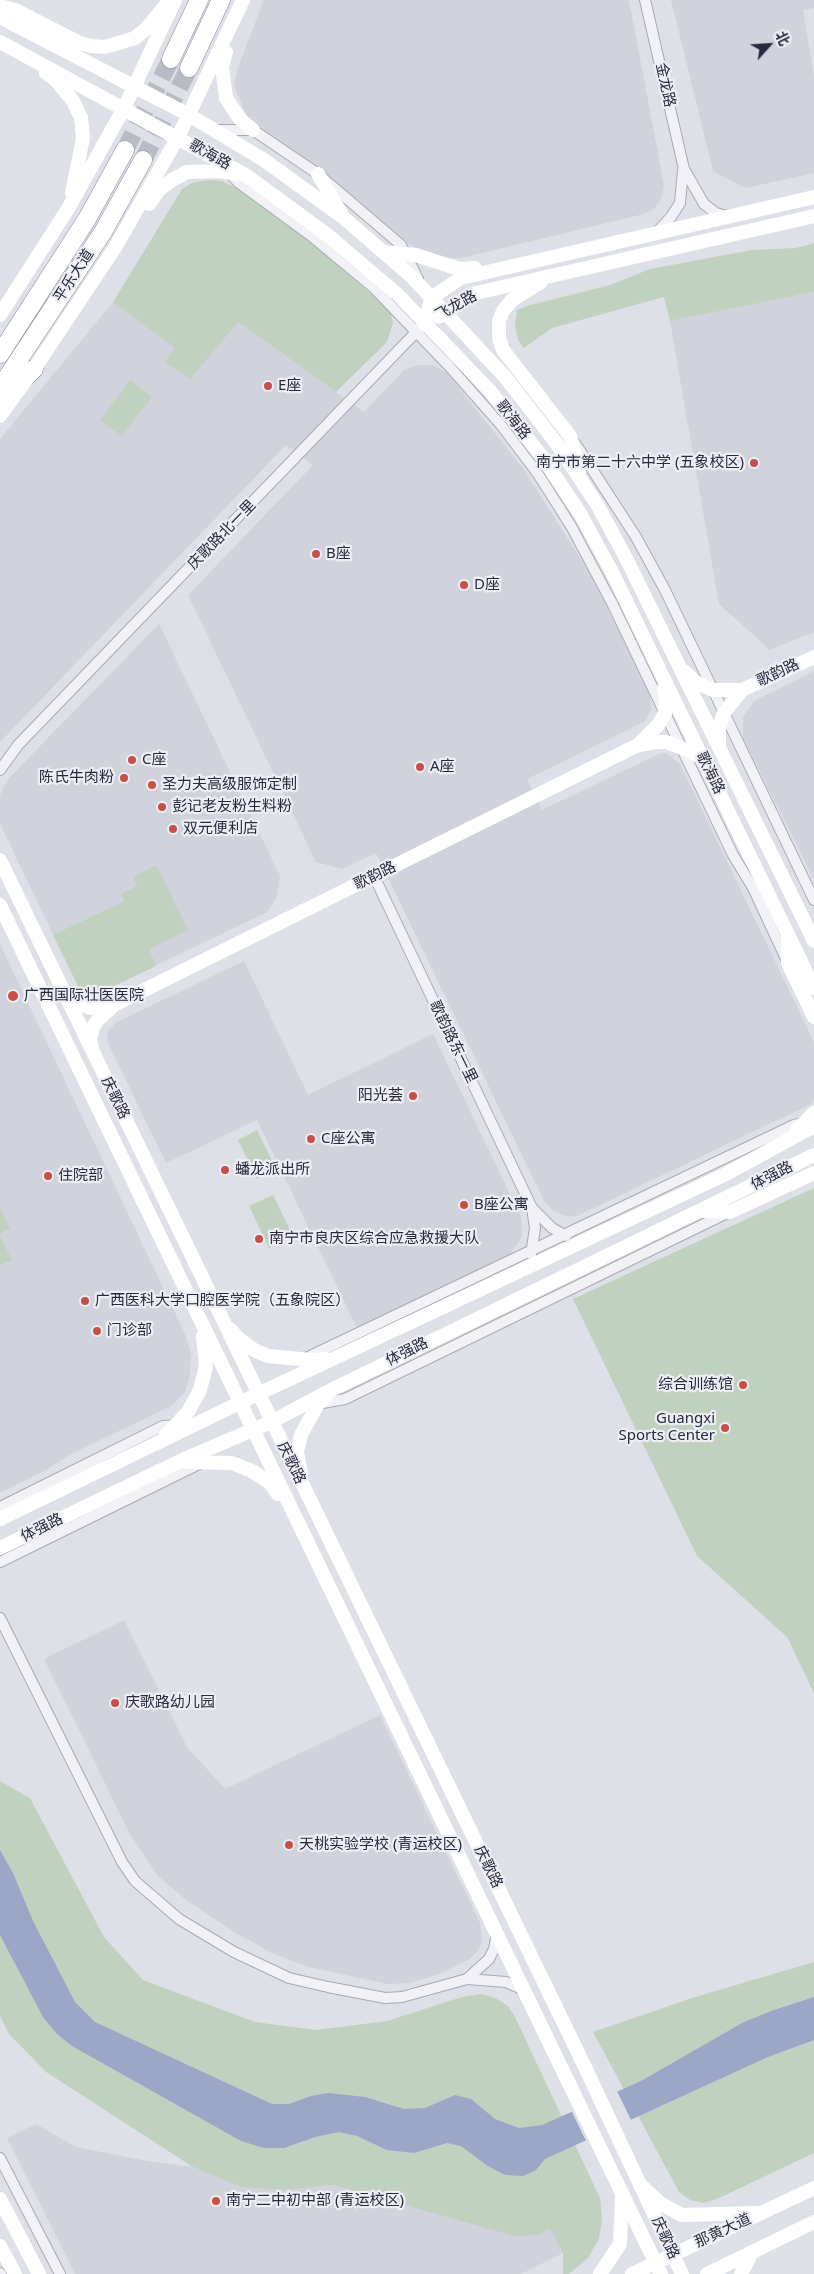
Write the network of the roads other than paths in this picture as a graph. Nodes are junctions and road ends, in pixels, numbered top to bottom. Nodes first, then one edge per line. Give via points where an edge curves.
1 (169, 0) edge
2 (175, 0) edge
3 (199, 0) edge
4 (221, 0) edge
5 (243, 0) edge
6 (646, 0) edge
7 (0, 6) edge
8 (0, 17) edge
9 (235, 18) junction
10 (0, 42) edge
11 (171, 59) tunnel mouth
12 (189, 68) tunnel mouth
13 (134, 87) junction
14 (124, 108) junction
15 (189, 115) junction
16 (216, 130) junction
17 (253, 130) junction
18 (178, 137) junction
19 (125, 150) tunnel mouth
20 (213, 156) junction
21 (143, 160) tunnel mouth
22 (684, 169) junction
23 (229, 173) junction
24 (318, 174) junction
25 (247, 176) junction
26 (814, 197) edge
27 (69, 208) junction
28 (729, 216) junction
29 (814, 216) edge
30 (344, 218) junction
31 (656, 233) junction
32 (116, 246) junction
33 (384, 252) junction
34 (406, 254) junction
35 (508, 266) junction
36 (550, 277) junction
37 (427, 293) junction
38 (446, 313) junction
39 (0, 315) edge
40 (420, 328) junction
41 (0, 354) edge
42 (34, 369) junction
43 (0, 388) edge
44 (0, 401) edge
45 (0, 416) edge
46 (570, 436) junction
47 (583, 483) junction
48 (814, 656) edge
49 (680, 666) junction
50 (662, 674) junction
51 (713, 690) junction
52 (742, 690) junction
53 (724, 712) junction
54 (665, 713) junction
55 (18, 744) junction
56 (636, 746) junction
57 (681, 747) junction
58 (719, 747) junction
59 (0, 757) edge
60 (702, 758) junction
61 (0, 770) edge
62 (0, 860) edge
63 (374, 876) junction
64 (814, 900) edge
65 (0, 905) edge
66 (788, 934) junction
67 (814, 941) edge
68 (788, 963) junction
69 (814, 988) edge
70 (67, 999) junction
71 (114, 1005) junction
72 (814, 1017) edge
73 (93, 1053) junction
74 (812, 1121) edge
75 (814, 1155) edge
76 (814, 1173) edge
77 (532, 1208) junction
78 (700, 1211) junction
79 (730, 1212) junction
80 (564, 1235) junction
81 (581, 1242) junction
82 (532, 1250) junction
83 (190, 1253) junction
84 (172, 1262) junction
85 (526, 1268) junction
86 (216, 1307) junction
87 (198, 1316) junction
88 (335, 1358) junction
89 (302, 1360) junction
90 (335, 1388) junction
91 (258, 1394) junction
92 (240, 1403) junction
93 (318, 1404) junction
94 (297, 1409) junction
95 (271, 1422) junction
96 (198, 1423) junction
97 (174, 1425) junction
98 (253, 1430) junction
99 (158, 1442) junction
100 (180, 1461) junction
101 (203, 1462) junction
102 (0, 1507) edge
103 (313, 1508) junction
104 (295, 1517) junction
105 (0, 1519) edge
106 (0, 1548) edge
107 (0, 1562) edge
108 (0, 1618) edge
109 (497, 1934) junction
110 (467, 1979) junction
111 (524, 1990) junction
112 (552, 2000) junction
113 (533, 2008) junction
114 (0, 2158) edge
115 (637, 2180) junction
116 (620, 2188) junction
117 (814, 2188) edge
118 (0, 2199) edge
119 (762, 2212) junction
120 (814, 2222) edge
121 (0, 2246) edge
122 (752, 2252) junction
123 (672, 2254) junction
124 (658, 2268) edge
125 (15, 2274) edge
126 (39, 2274) edge
127 (60, 2274) edge
128 (600, 2274) edge
129 (632, 2274) edge
130 (682, 2274) edge
131 (707, 2274) edge
132 (740, 2274) edge

1 - 7 main road via 135,38 105,47 80,42 15,10
2 - 13 main road
3 - 11 highway
4 - 12 highway
5 - 9 main road
6 - 22 street, 金龙路
8 - 13 main road, 歌海路
9 - 15 main road
9 - 17 main road via 222,68 223,86 233,110
10 - 14 main road, 歌海路
10 - 27 main road via 55,79 74,101 81,118 83,138
13 - 14 main road
13 - 15 main road, 歌海路
14 - 18 main road, 歌海路
14 - 27 main road
15 - 16 main road, 歌海路
15 - 18 main road
16 - 17 street
16 - 30 main road, 歌海路
17 - 24 street
18 - 20 main road, 歌海路
18 - 32 main road
19 - 41 highway, 平乐大道 via 87,219
20 - 23 street
20 - 25 main road, 歌海路
21 - 43 highway, 平乐大道 via 103,232
22 - 28 street, 金龙路 via 704,204 716,213
22 - 31 street, 金龙路 via 680,203
23 - 25 main road
23 - 32 main road via 187,172 172,180 158,190
23 - 40 street via 310,235
24 - 30 main road
24 - 34 street via 401,245
25 - 40 main road, 歌海路 via 330,237 398,295
26 - 28 main road, 飞龙路
27 - 39 main road
28 - 31 main road, 飞龙路
29 - 36 main road, 飞龙路
30 - 33 main road, 歌海路
31 - 35 main road, 飞龙路
32 - 42 main road
33 - 34 main road
33 - 37 main road, 歌海路
34 - 35 main road via 459,269
34 - 37 street
35 - 37 main road, 飞龙路 via 461,278
36 - 38 main road, 飞龙路 via 476,293
36 - 46 main road via 512,300 503,310 499,321 500,338 506,354
37 - 38 main road, 歌海路
37 - 40 main road, 飞龙路
38 - 40 main road, 飞龙路
38 - 47 main road, 歌海路 via 505,378
40 - 50 main road, 歌海路 via 491,392 543,458 581,515
40 - 54 street via 538,474 580,542
40 - 55 street, 庆歌路北一里
42 - 44 highway
42 - 45 main road
46 - 47 main road
46 - 51 street via 636,537
47 - 49 main road, 歌海路 via 628,562
48 - 52 main road, 歌韵路
49 - 51 main road via 695,682
49 - 58 main road, 歌海路
50 - 54 main road
50 - 60 main road, 歌海路
51 - 52 main road
51 - 53 street
52 - 53 main road
53 - 58 main road via 719,728
53 - 64 street
54 - 56 main road, 歌韵路 via 659,724
54 - 57 street
55 - 59 street, 庆歌路北一里
55 - 61 street, 庆歌路北一里
56 - 57 main road, 歌韵路 via 656,742
56 - 63 main road, 歌韵路
57 - 60 main road, 歌韵路
57 - 68 street
58 - 67 main road, 歌海路
60 - 66 main road, 歌海路
62 - 70 main road, 庆歌路
63 - 71 main road, 歌韵路
63 - 77 street, 歌韵路东一里
65 - 84 main road, 庆歌路
66 - 68 main road
66 - 69 main road, 歌海路
68 - 72 main road
70 - 71 main road, 歌韵路 via 90,1008
70 - 73 main road, 庆歌路
71 - 73 main road, 歌韵路 via 93,1027 90,1039
73 - 83 main road, 庆歌路
74 - 80 street via 794,1124
74 - 81 main road, 体强路 via 784,1143 724,1175
75 - 78 main road, 体强路
76 - 79 main road
77 - 80 street, 歌韵路东一里
77 - 82 street, 歌韵路东一里 via 535,1228
78 - 79 main road
78 - 90 main road, 体强路
79 - 93 street via 345,1399
80 - 81 street, 歌韵路东一里
80 - 82 street
81 - 85 main road, 体强路
82 - 85 street, 歌韵路东一里
82 - 89 street
83 - 84 main road
83 - 86 main road, 庆歌路
84 - 87 main road, 庆歌路
85 - 88 main road, 体强路
86 - 89 main road via 239,1339 254,1350 268,1356
86 - 91 main road, 庆歌路
87 - 92 main road, 庆歌路
87 - 97 main road via 205,1346 204,1380 191,1406
88 - 89 main road
88 - 91 main road, 体强路
90 - 93 main road
90 - 94 main road, 体强路
91 - 92 main road, 体强路
91 - 95 main road, 庆歌路
92 - 96 main road, 体强路
92 - 98 main road, 庆歌路
93 - 94 street
93 - 103 main road via 301,1435 297,1452
94 - 95 main road, 体强路
95 - 98 main road, 体强路
95 - 103 main road, 庆歌路
96 - 97 street
96 - 99 main road, 体强路
97 - 99 main road
97 - 102 street via 163,1426
98 - 100 main road, 体强路
98 - 104 main road, 庆歌路
99 - 105 main road, 体强路
100 - 101 main road
100 - 106 main road, 体强路
101 - 104 main road via 232,1463 252,1471 269,1482
101 - 107 street
103 - 112 main road, 庆歌路
104 - 109 main road, 庆歌路
108 - 110 street via 122,1862 136,1881 179,1920 234,1952 289,1978 328,1987 385,1998 402,1997
109 - 110 street via 489,1959
109 - 111 main road, 庆歌路
110 - 111 street via 506,1982
111 - 113 main road, 庆歌路
112 - 113 main road
112 - 115 main road, 庆歌路
113 - 116 main road, 庆歌路
114 - 127 street
115 - 119 main road via 661,2204 682,2215
115 - 123 main road, 庆歌路
116 - 124 main road, 庆歌路
116 - 128 main road via 620,2244
117 - 119 main road, 那黄大道
118 - 126 main road
119 - 123 main road, 那黄大道
120 - 122 main road, 那黄大道
121 - 125 main road
122 - 131 main road, 那黄大道
122 - 132 main road
123 - 124 main road, 那黄大道
123 - 130 main road, 庆歌路
124 - 129 main road, 那黄大道

